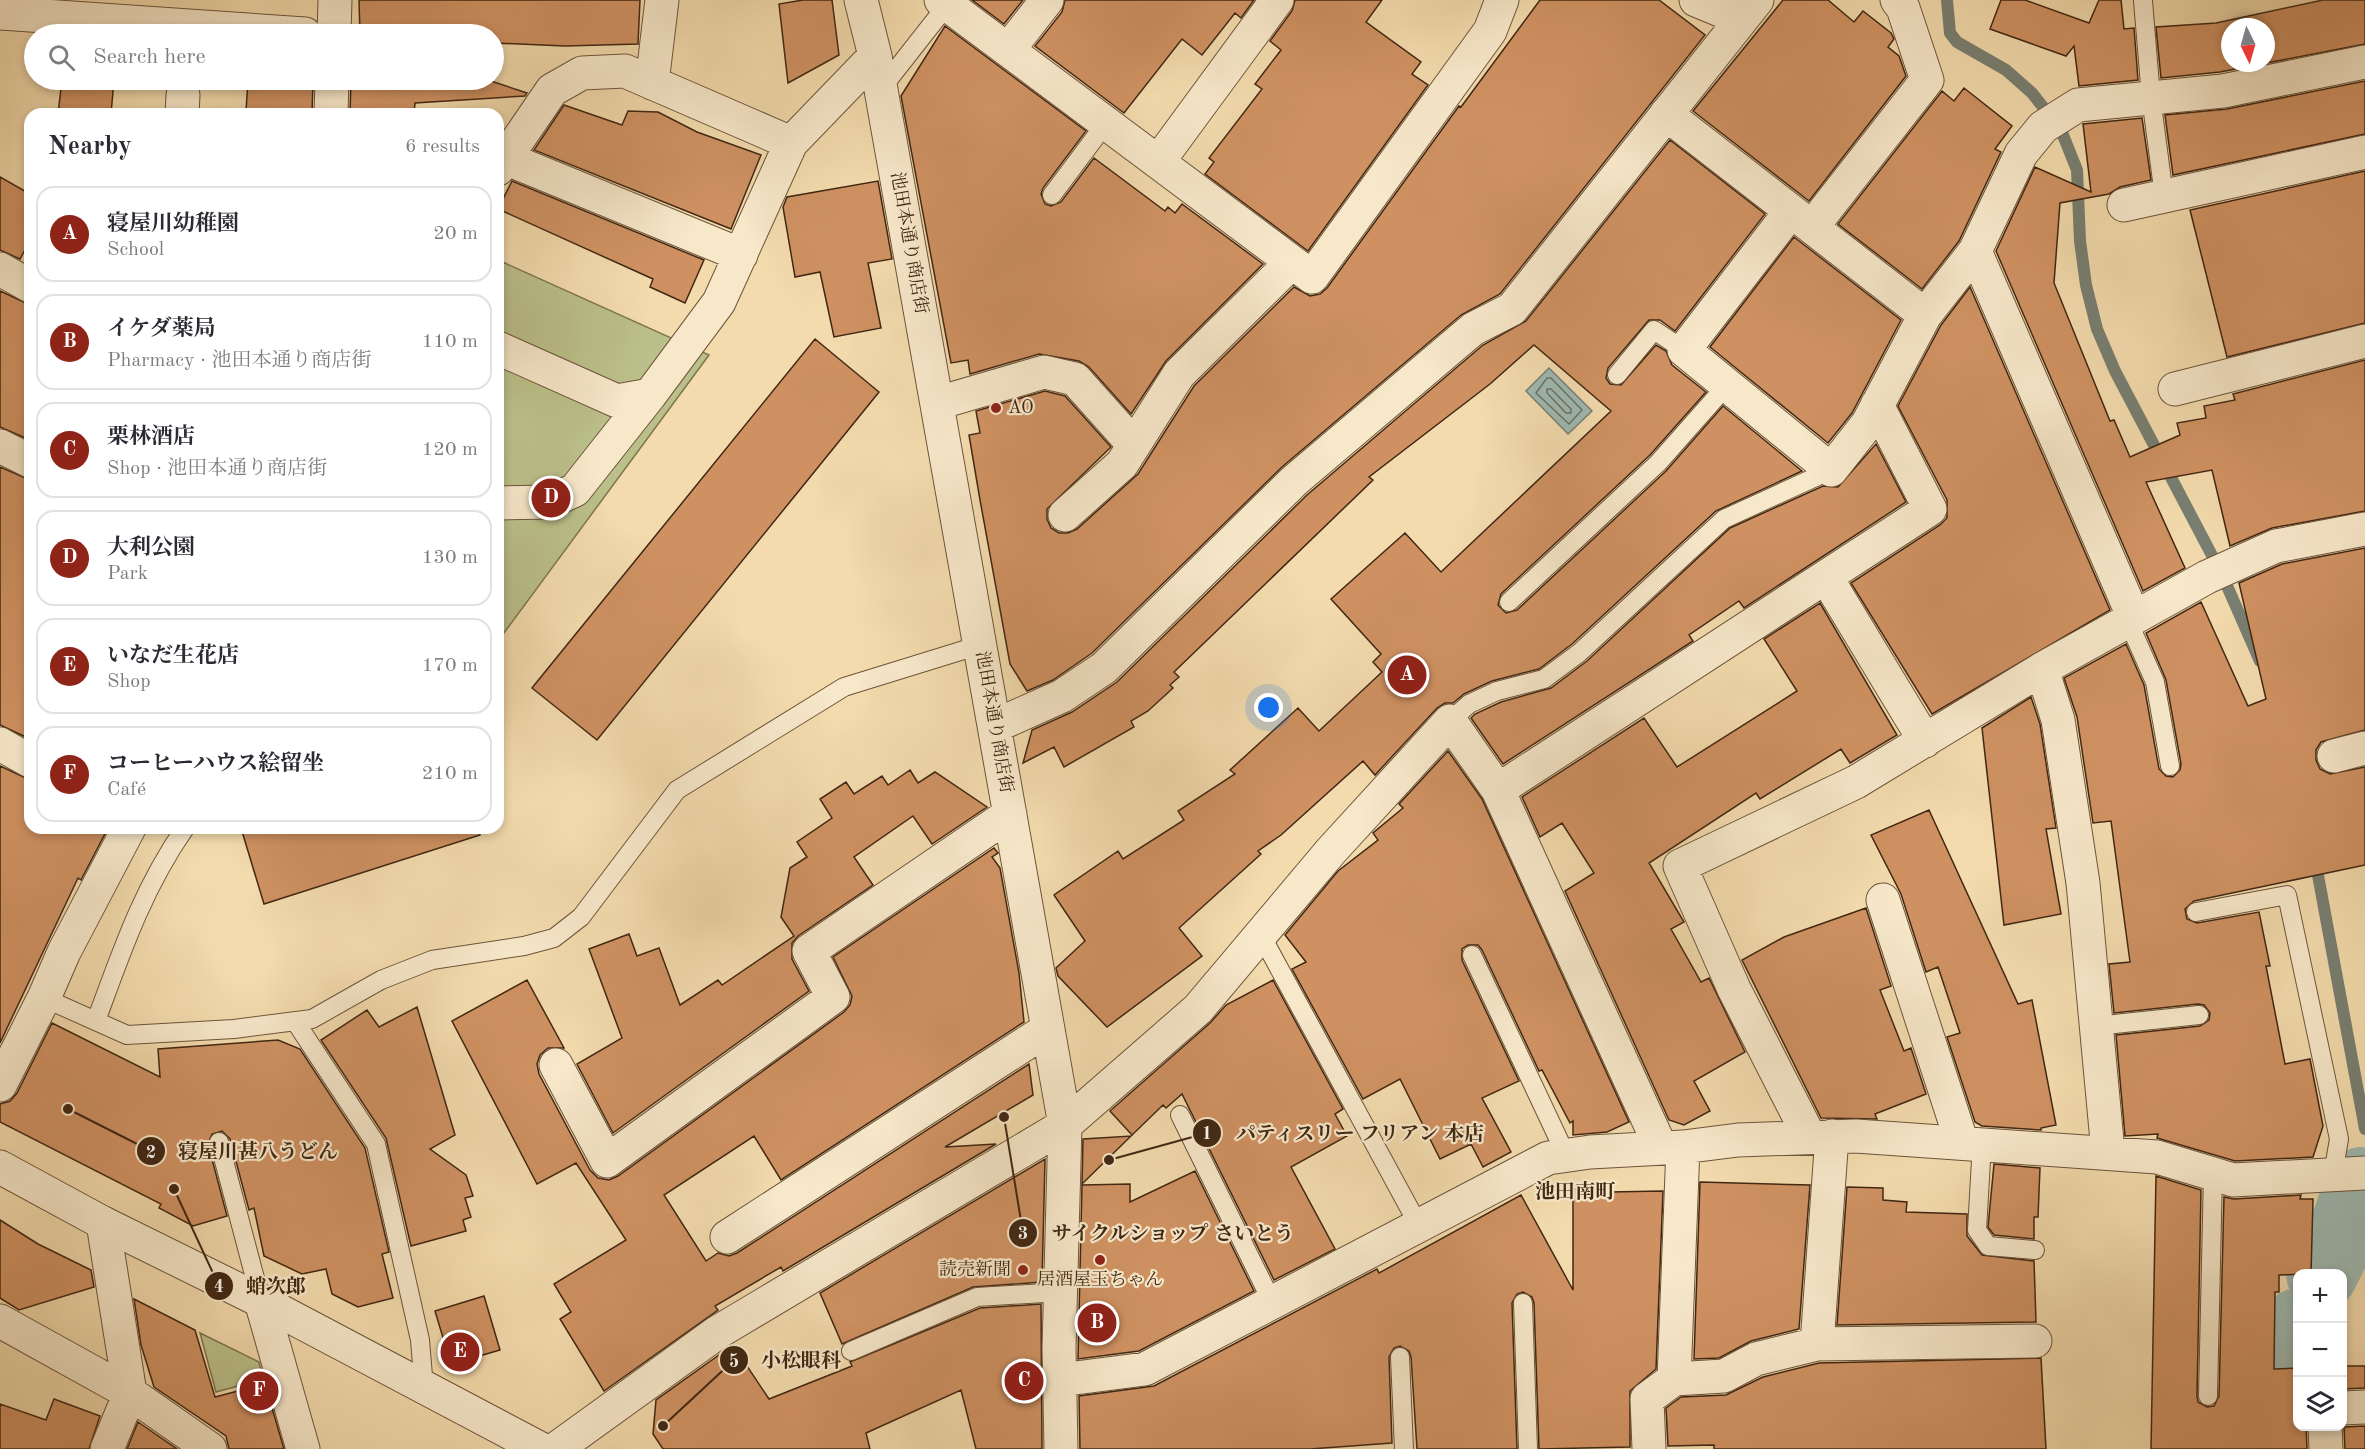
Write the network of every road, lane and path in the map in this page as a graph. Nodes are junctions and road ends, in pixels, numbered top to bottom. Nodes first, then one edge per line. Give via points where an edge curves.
1 (335, 0) edge
2 (662, 0) edge
3 (861, 0) edge
4 (1047, 0) edge
5 (1276, 0) edge
6 (1502, 0) edge
7 (1696, 0) edge
8 (1897, 0) edge
9 (2143, 1) edge
10 (944, 2) edge
11 (1749, 10) edge
12 (0, 12) edge
13 (166, 24) edge
14 (334, 24) edge
15 (1008, 50) junction
16 (875, 56) junction
17 (2365, 62) edge
18 (652, 83) junction
19 (880, 89) junction
20 (332, 90) edge
21 (2151, 97) junction
22 (331, 108) edge
23 (1666, 114) junction
24 (1106, 123) junction
25 (791, 143) junction
26 (2365, 152) edge
27 (504, 161) edge
28 (1158, 162) junction
29 (504, 165) edge
30 (1052, 195) dead end
31 (2164, 196) junction
32 (2124, 205) dead end
33 (1801, 219) junction
34 (1975, 251) junction
35 (741, 255) junction
36 (1292, 262) junction
37 (0, 269) edge
38 (24, 283) edge
39 (1925, 315) junction
40 (2365, 341) edge
41 (1684, 350) junction
42 (504, 351) edge
43 (1617, 375) dead end
44 (1727, 386) junction
45 (2175, 389) dead end
46 (650, 395) junction
47 (938, 403) junction
48 (1877, 405) junction
49 (1134, 445) junction
50 (0, 446) edge
51 (24, 458) edge
52 (1831, 470) junction
53 (504, 502) edge
54 (1065, 515) dead end
55 (2365, 529) edge
56 (1826, 577) junction
57 (1509, 602) dead end
58 (2131, 619) junction
59 (981, 645) junction
60 (2042, 669) junction
61 (1450, 720) junction
62 (995, 726) junction
63 (1925, 741) junction
64 (2170, 766) dead end
65 (1498, 790) junction
66 (1010, 814) junction
67 (126, 834) edge
68 (181, 834) edge
69 (1883, 900) dead end
70 (2196, 912) dead end
71 (1261, 936) junction
72 (1472, 955) dead end
73 (44, 998) junction
74 (2199, 1015) dead end
75 (96, 1021) junction
76 (295, 1021) junction
77 (2096, 1026) junction
78 (1048, 1029) junction
79 (556, 1065) dead end
80 (0, 1084) edge
81 (1180, 1115) dead end
82 (1065, 1125) junction
83 (1821, 1136) junction
84 (219, 1142) dead end
85 (1972, 1143) junction
86 (1672, 1148) junction
87 (2108, 1152) junction
88 (1566, 1155) junction
89 (0, 1167) edge
90 (2349, 1173) edge
91 (2213, 1174) junction
92 (103, 1223) junction
93 (1419, 1226) junction
94 (727, 1237) dead end
95 (2035, 1250) dead end
96 (1061, 1292) junction
97 (261, 1301) junction
98 (1272, 1302) junction
99 (1523, 1303) dead end
100 (0, 1323) edge
101 (2035, 1341) dead end
102 (1817, 1344) junction
103 (851, 1351) dead end
104 (1400, 1357) dead end
105 (1674, 1379) junction
106 (1060, 1380) junction
107 (424, 1388) junction
108 (130, 1393) junction
109 (2208, 1396) dead end
110 (2365, 1407) edge
111 (2347, 1408) edge
112 (2325, 1431) edge
113 (208, 1448) edge
114 (107, 1449) edge
115 (303, 1449) edge
116 (541, 1449) edge
117 (556, 1449) edge
118 (1061, 1449) edge
119 (1404, 1449) edge
120 (1528, 1449) edge
121 (1649, 1449) edge
122 (2326, 1449) edge

1 - 14 street
2 - 18 street
3 - 16 street, 池田本通り商店街
4 - 15 street
5 - 28 street
6 - 36 street via 1490,31 1312,277
7 - 11 street
8 - 33 street via 1927,80
9 - 21 lane
10 - 15 street
10 - 19 lane
11 - 23 street
12 - 13 street
15 - 24 street
16 - 19 street, 池田本通り商店街
16 - 25 street
17 - 21 street via 2223,91
18 - 25 street
18 - 27 street via 625,71 582,73 552,90
19 - 47 street, 池田本通り商店街
20 - 22 street
21 - 31 lane
21 - 34 street via 2078,105 2054,120 2021,154
23 - 33 street
23 - 62 street via 1512,309 1473,329 1294,481 1104,668 1062,696
24 - 28 street
24 - 30 lane
25 - 35 street
26 - 31 street
28 - 36 street
29 - 35 street
31 - 32 street
33 - 39 street
33 - 41 street
34 - 39 street
34 - 58 street
35 - 46 street via 719,302
36 - 49 street via 1179,374
37 - 38 street
39 - 48 street
40 - 45 street
41 - 43 lane via 1654,330
41 - 44 street
42 - 46 street via 617,401
44 - 52 street
44 - 57 lane via 1658,463
46 - 53 street via 574,490 549,502
47 - 49 street via 1044,372 1075,379
47 - 59 street, 池田本通り商店街
48 - 52 street via 1868,423
48 - 56 street via 1930,509
49 - 54 street via 1122,464
50 - 51 street
52 - 61 lane via 1724,519 1553,673 1497,691 1469,704
55 - 58 street via 2276,546 2207,577
56 - 63 street
56 - 65 street
58 - 60 street
58 - 64 lane via 2155,682
59 - 62 street, 池田本通り商店街
59 - 76 lane via 844,687 677,790 581,917 554,938 432,960 381,980 312,1019
60 - 63 street
60 - 77 street via 2058,720 2083,883
61 - 65 street
61 - 71 street via 1331,851
62 - 66 street, 池田本通り商店街
63 - 83 street via 1856,782 1680,866 1734,989
65 - 86 street
66 - 78 street, 池田本通り商店街
66 - 79 street via 809,951 833,997 607,1161
67 - 73 street
68 - 75 lane via 161,862
69 - 85 street
70 - 90 lane via 2287,895
71 - 82 street via 1198,1009
71 - 93 lane
72 - 88 lane
73 - 75 lane
73 - 80 street
74 - 77 lane
75 - 76 lane via 127,1035
76 - 107 lane via 376,1144 420,1340
77 - 87 street
78 - 82 street, 池田本通り商店街
78 - 94 street
81 - 98 lane
82 - 96 street, 池田本通り商店街
82 - 117 street via 718,1332
83 - 85 street
83 - 86 street
83 - 102 street
84 - 97 lane
85 - 87 street
85 - 95 lane via 1977,1230 1988,1246
86 - 88 street
86 - 105 street
87 - 91 street via 2157,1157
88 - 93 street via 1548,1158
89 - 92 street
90 - 91 street via 2233,1180
91 - 109 lane
92 - 97 street
92 - 108 street
93 - 98 street
96 - 103 lane via 977,1297
96 - 106 street, 池田本通り商店街
97 - 107 street
97 - 115 street
98 - 106 street via 1145,1369
99 - 120 lane
100 - 108 street
101 - 102 street
102 - 105 street via 1756,1359 1724,1376
104 - 119 lane
105 - 121 street via 1647,1399
106 - 118 street, 池田本通り商店街
107 - 116 street
108 - 113 street
108 - 114 street
110 - 111 street
112 - 122 street

